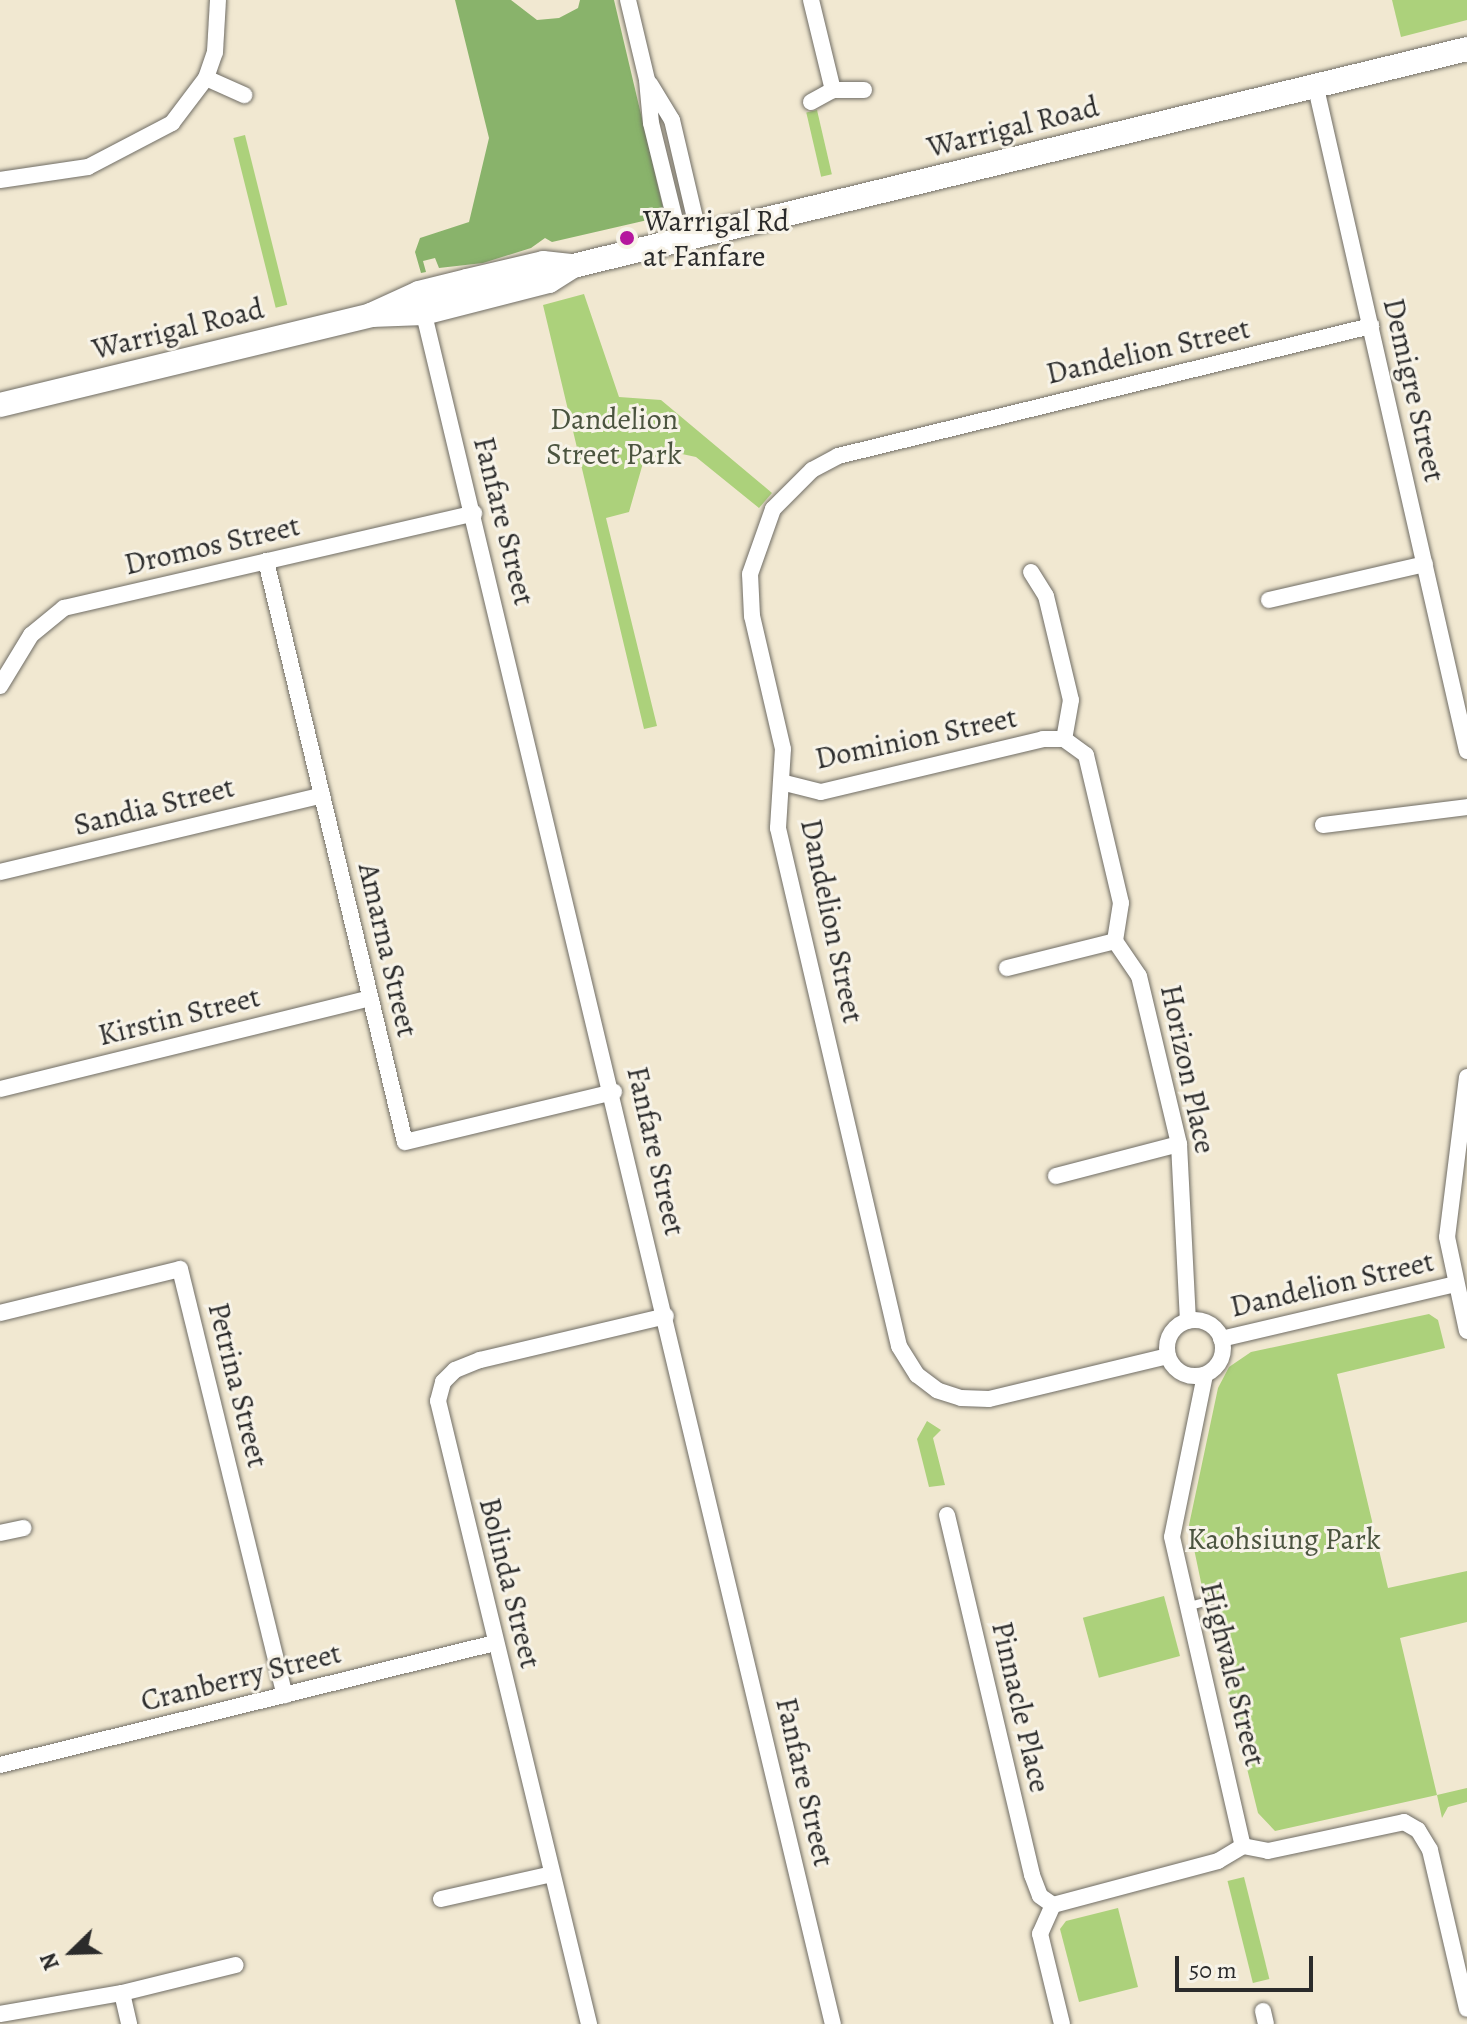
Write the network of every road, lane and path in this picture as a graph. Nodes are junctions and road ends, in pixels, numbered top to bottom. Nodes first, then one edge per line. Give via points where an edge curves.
1 (218, 0) edge
2 (628, 0) edge
3 (811, 0) edge
4 (1467, 49) edge
5 (206, 78) junction
6 (1316, 88) junction
7 (833, 90) junction
8 (864, 90) dead end
9 (244, 95) dead end
10 (811, 102) dead end
11 (0, 180) edge
12 (690, 238) junction
13 (421, 303) junction
14 (1371, 326) junction
15 (0, 405) edge
16 (474, 513) junction
17 (266, 561) junction
18 (1425, 564) junction
19 (1031, 572) dead end
20 (1269, 600) dead end
21 (0, 686) edge
22 (1064, 739) junction
23 (1467, 751) edge
24 (781, 782) junction
25 (322, 795) junction
26 (1467, 807) edge
27 (1323, 825) dead end
28 (0, 872) edge
29 (1115, 941) junction
30 (1007, 968) dead end
31 (370, 998) junction
32 (1467, 1077) edge
33 (0, 1089) edge
34 (614, 1092) junction
35 (1179, 1144) junction
36 (1462, 1147) edge
37 (1056, 1176) dead end
38 (1456, 1284) junction
39 (0, 1313) edge
40 (666, 1316) junction
41 (1188, 1321) junction
42 (1467, 1331) edge
43 (1221, 1339) junction
44 (1168, 1356) junction
45 (1205, 1375) junction
46 (947, 1515) dead end
47 (23, 1528) dead end
48 (0, 1533) edge
49 (1212, 1600) dead end
50 (1186, 1607) junction
51 (495, 1643) junction
52 (285, 1695) junction
53 (0, 1765) edge
54 (1243, 1846) junction
55 (552, 1874) junction
56 (441, 1899) dead end
57 (1053, 1905) junction
58 (236, 1965) dead end
59 (122, 1993) junction
60 (1467, 2009) edge
61 (0, 2014) edge
62 (129, 2024) edge
63 (589, 2024) edge
64 (833, 2024) edge
65 (1062, 2024) edge

1 - 5 street via 215,52
2 - 12 street via 647,80 672,120
3 - 7 street
4 - 6 main road, Warrigal Road
5 - 9 street
5 - 11 street via 172,123 127,151 88,167
6 - 12 main road, Warrigal Road
6 - 14 street, Demigre Street
7 - 8 street
7 - 10 street
12 - 13 main road, Warrigal Road via 573,266 549,281
13 - 15 main road, Warrigal Road
13 - 16 street, Fanfare Street
14 - 18 street, Demigre Street
14 - 24 street, Dandelion Street via 870,446 812,470 773,509 750,574 752,616 783,749
16 - 17 street, Dromos Street
16 - 34 street, Fanfare Street
17 - 21 street, Dromos Street via 64,608 31,635
17 - 25 street, Amarna Street
18 - 20 street
18 - 23 street, Demigre Street
19 - 22 street via 1046,596 1071,700
22 - 24 street, Dominion Street via 1043,739 821,792
22 - 29 street via 1086,755 1121,903
24 - 44 street, Dandelion Street via 778,828 899,1346 917,1375 945,1394 989,1399
25 - 28 street, Sandia Street
25 - 31 street, Amarna Street
26 - 27 street
29 - 30 street
29 - 35 street, Horizon Place via 1139,976
31 - 33 street, Kirstin Street
31 - 34 street, Amarna Street via 405,1142
32 - 36 street
34 - 40 street, Fanfare Street
35 - 37 street
35 - 41 street, Horizon Place
36 - 38 street via 1447,1237
38 - 42 street
38 - 43 street, Dandelion Street
39 - 52 street, Petrina Street via 180,1269
40 - 51 street, Bolinda Street via 480,1360 455,1370 443,1382 438,1401
40 - 64 street, Fanfare Street
41 - 43 street via 1210,1325
41 - 44 street via 1170,1334
43 - 45 street via 1222,1357
44 - 45 street via 1182,1374
45 - 50 street, Highvale Street via 1172,1537
46 - 57 street, Pinnacle Place via 1032,1875 1040,1896
47 - 48 street
49 - 50 lane
50 - 54 street, Highvale Street
51 - 52 street, Cranberry Street
51 - 55 street, Bolinda Street
52 - 53 street, Cranberry Street
54 - 57 street via 1218,1861
54 - 60 street via 1268,1851 1392,1823 1404,1822 1418,1830 1430,1850
55 - 56 street
55 - 63 street, Bolinda Street
57 - 65 street via 1040,1934
58 - 59 street
59 - 61 street
59 - 62 street

